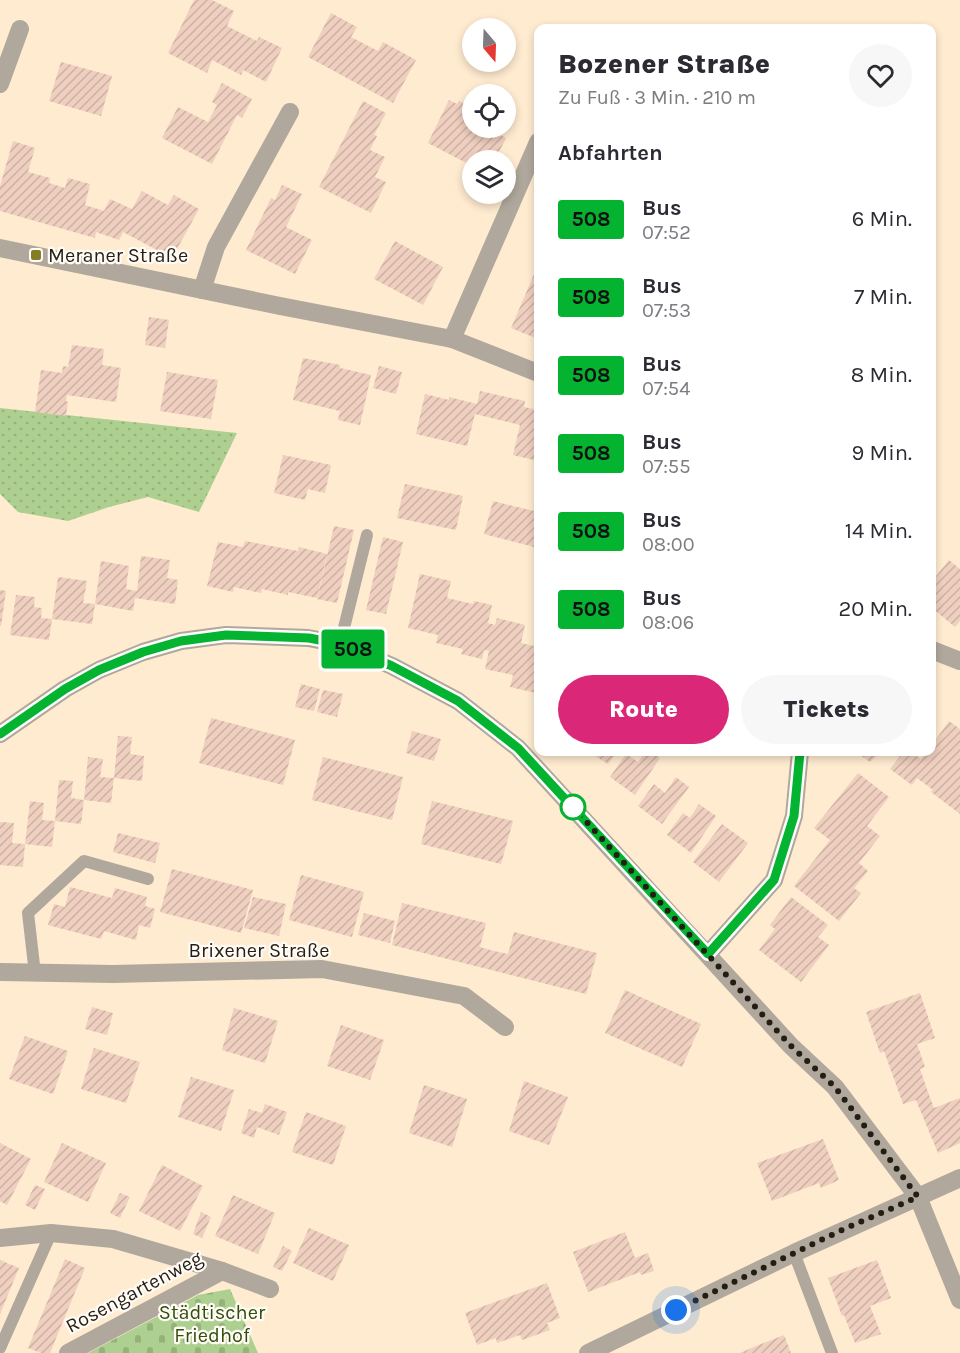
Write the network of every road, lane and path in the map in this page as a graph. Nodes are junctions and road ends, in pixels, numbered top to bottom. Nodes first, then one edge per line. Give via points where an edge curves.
1 (20, 29) dead end
2 (0, 84) edge
3 (290, 112) dead end
4 (534, 151) edge
5 (0, 248) edge
6 (202, 290) junction
7 (452, 339) junction
8 (534, 371) edge
9 (367, 535) dead end
10 (340, 644) junction
11 (936, 651) edge
12 (960, 660) edge
13 (0, 734) edge
14 (800, 756) edge
15 (148, 879) dead end
16 (708, 954) junction
17 (0, 972) edge
18 (35, 974) junction
19 (505, 1027) dead end
20 (960, 1178) edge
21 (918, 1197) junction
22 (51, 1233) junction
23 (0, 1238) edge
24 (794, 1253) junction
25 (222, 1271) junction
26 (270, 1289) dead end
27 (960, 1300) edge
28 (0, 1348) edge
29 (68, 1353) edge
30 (588, 1353) edge
31 (832, 1353) edge

1 - 2 street
3 - 6 street via 216,247
4 - 7 street
5 - 6 street
6 - 7 street
7 - 8 street
9 - 10 lane
10 - 13 street via 309,638 226,635 181,641 99,670
10 - 16 street via 458,701 518,748
11 - 12 street
14 - 16 street via 794,816 774,880
15 - 18 lane via 84,861 28,913
16 - 21 street via 791,1046 835,1087
17 - 18 street, Brixener Straße
18 - 19 street, Brixener Straße via 322,969 464,996
20 - 21 street
21 - 24 street
21 - 27 street
22 - 23 street
22 - 25 street via 113,1239
22 - 28 lane
24 - 30 street
24 - 31 lane
25 - 26 street
25 - 29 street, Rosengartenweg

